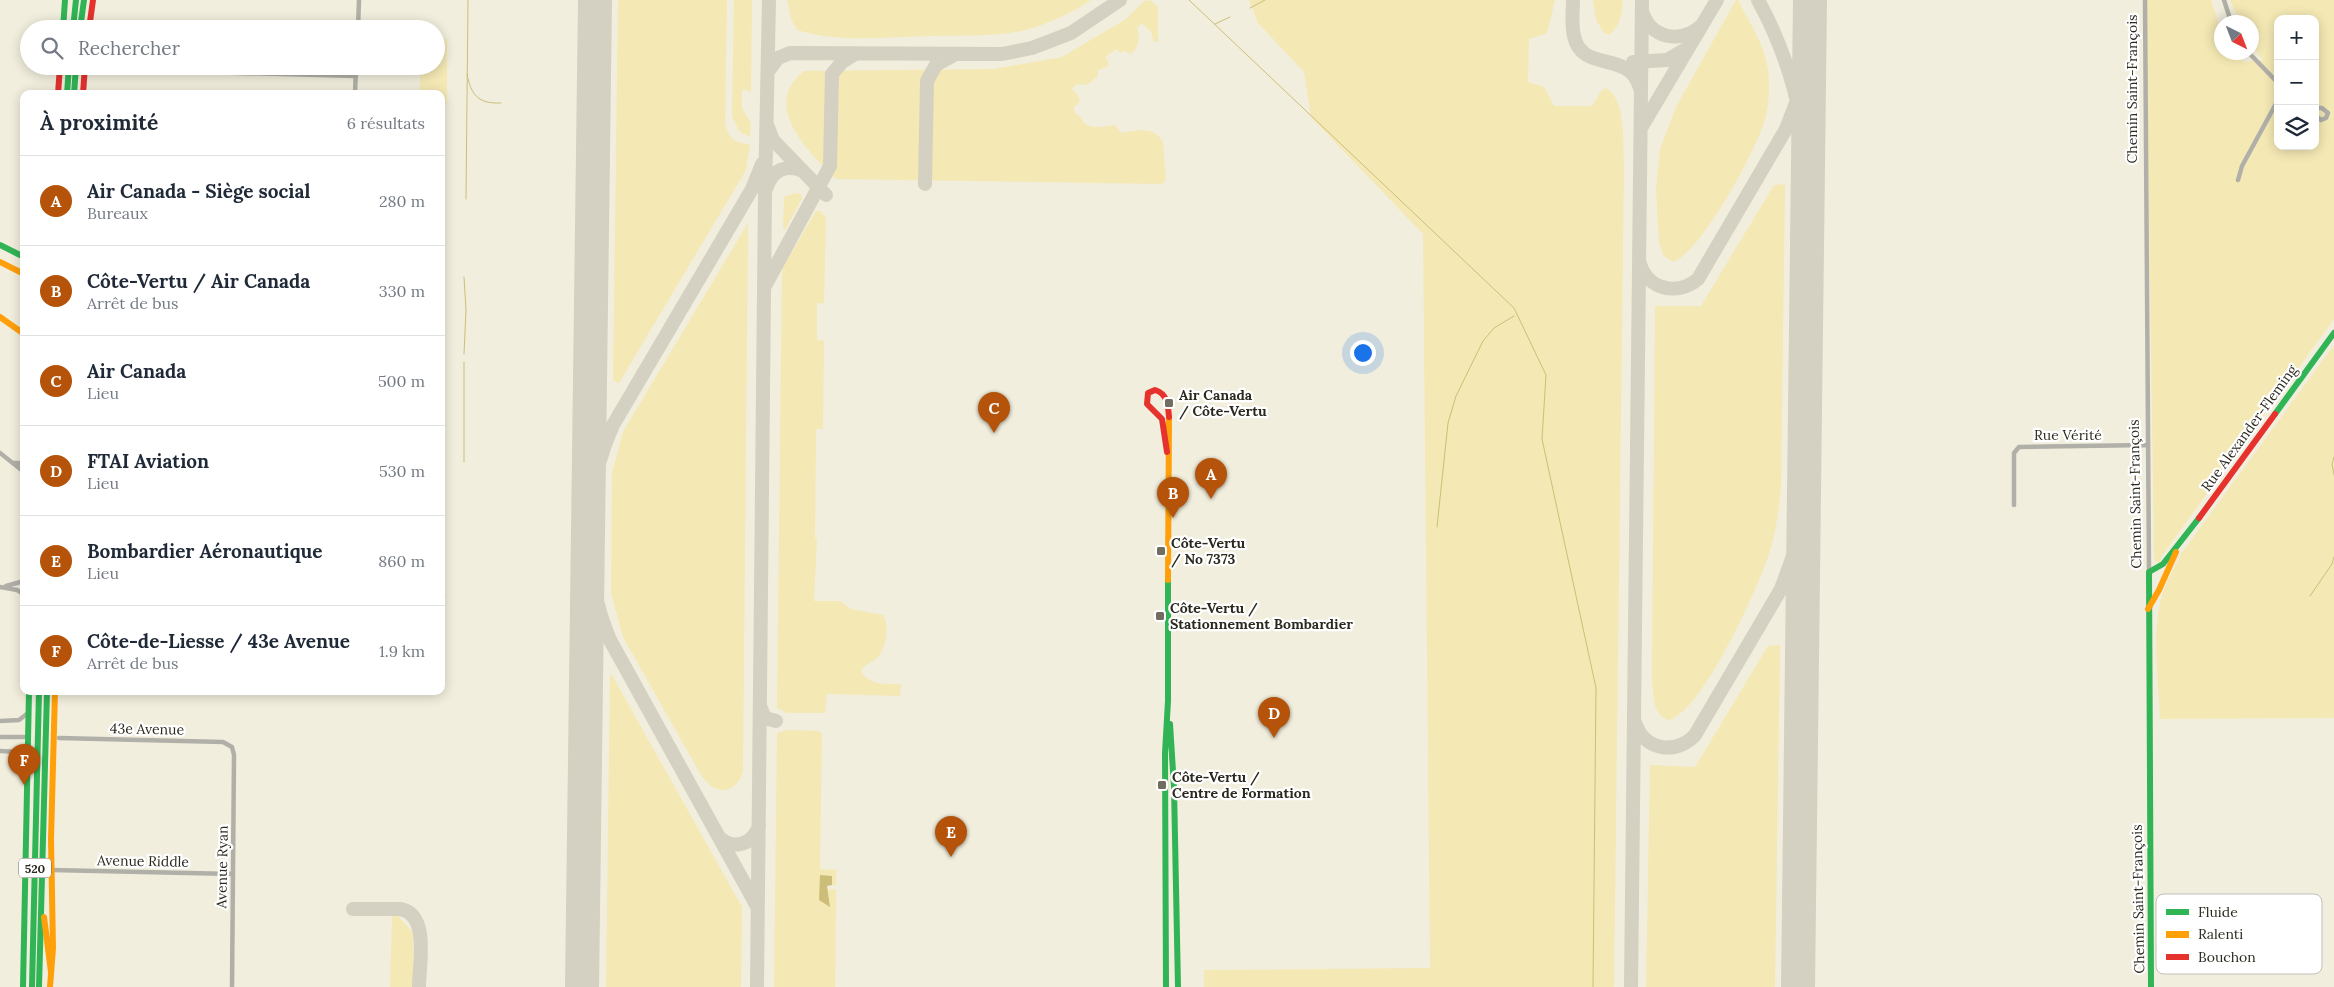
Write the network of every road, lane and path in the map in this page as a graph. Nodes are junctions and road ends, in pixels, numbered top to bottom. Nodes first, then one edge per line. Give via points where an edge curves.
1 (65, 0) edge
2 (75, 0) edge
3 (84, 0) edge
4 (93, 0) edge
5 (359, 0) edge
6 (2144, 0) edge
7 (2224, 0) edge
8 (2229, 15) edge
9 (63, 20) edge
10 (73, 20) edge
11 (81, 20) edge
12 (90, 20) edge
13 (358, 20) edge
14 (2256, 60) edge
15 (59, 75) edge
16 (68, 75) edge
17 (75, 75) edge
18 (84, 75) edge
19 (322, 75) edge
20 (356, 76) joint
21 (2274, 79) edge
22 (58, 90) edge
23 (67, 90) edge
24 (74, 90) edge
25 (83, 90) edge
26 (356, 90) edge
27 (2275, 105) edge
28 (2238, 180) dead end
29 (0, 245) edge
30 (20, 255) edge
31 (0, 262) edge
32 (20, 272) edge
33 (0, 317) edge
34 (20, 331) edge
35 (2334, 333) edge
36 (2147, 446) junction
37 (1167, 452) junction
38 (0, 454) edge
39 (14, 463) junction
40 (20, 463) edge
41 (20, 468) edge
42 (2014, 505) dead end
43 (2184, 538) junction
44 (2149, 572) junction
45 (20, 582) edge
46 (1, 587) edge
47 (20, 593) edge
48 (2148, 609) junction
49 (29, 695) edge
50 (39, 695) edge
51 (46, 695) edge
52 (55, 695) edge
53 (1168, 700) junction
54 (29, 712) junction
55 (0, 721) edge
56 (42, 726) junction
57 (0, 737) edge
58 (24, 737) dead end
59 (59, 738) dead end
60 (232, 747) joint
61 (42, 750) junction
62 (0, 751) edge
63 (29, 759) junction
64 (52, 870) junction
65 (233, 874) junction
66 (41, 894) junction
67 (51, 972) junction
68 (23, 987) edge
69 (32, 987) edge
70 (39, 987) edge
71 (50, 987) edge
72 (232, 987) edge
73 (1166, 987) edge
74 (1178, 987) edge
75 (2151, 987) edge

1 - 9 main road
2 - 10 main road
3 - 11 main road
4 - 12 main road
5 - 13 street
6 - 36 street, Chemin Saint-François
7 - 8 street
14 - 21 street
15 - 22 main road
16 - 23 main road
17 - 24 main road
18 - 25 main road
19 - 20 street
20 - 26 street
27 - 28 street via 2242,166
29 - 30 main road
31 - 32 main road
33 - 34 main road
35 - 43 main road, Rue Alexander-Fleming
36 - 42 street, Rue Vérité via 2019,447 2014,454
36 - 44 street, Chemin Saint-François
37 - 37 main road via 1169,421 1166,398 1163,392 1155,390 1148,393 1147,404 1162,419
37 - 53 main road
38 - 39 street
39 - 40 street
39 - 41 street
43 - 44 main road, Rue Alexander-Fleming via 2163,564
43 - 48 main road, Rue Alexander-Fleming via 2155,601
44 - 48 main road, Chemin Saint-François
45 - 46 street
46 - 47 street
48 - 75 main road, Chemin Saint-François
49 - 54 main road
50 - 56 main road, 520
51 - 56 main road, 520
52 - 64 main road
53 - 73 main road via 1165,753
53 - 74 main road via 1174,787
54 - 55 street via 19,720
54 - 63 main road
56 - 61 main road, 520
57 - 58 street
59 - 60 street, 43e Avenue via 223,742
60 - 65 street, Avenue Ryan
61 - 66 main road, 520
61 - 69 main road, 520
62 - 63 street via 20,752
63 - 68 main road
64 - 65 street, Avenue Riddle
64 - 67 main road
65 - 72 street, Avenue Ryan
66 - 67 main road
66 - 70 main road, 520
67 - 71 main road

